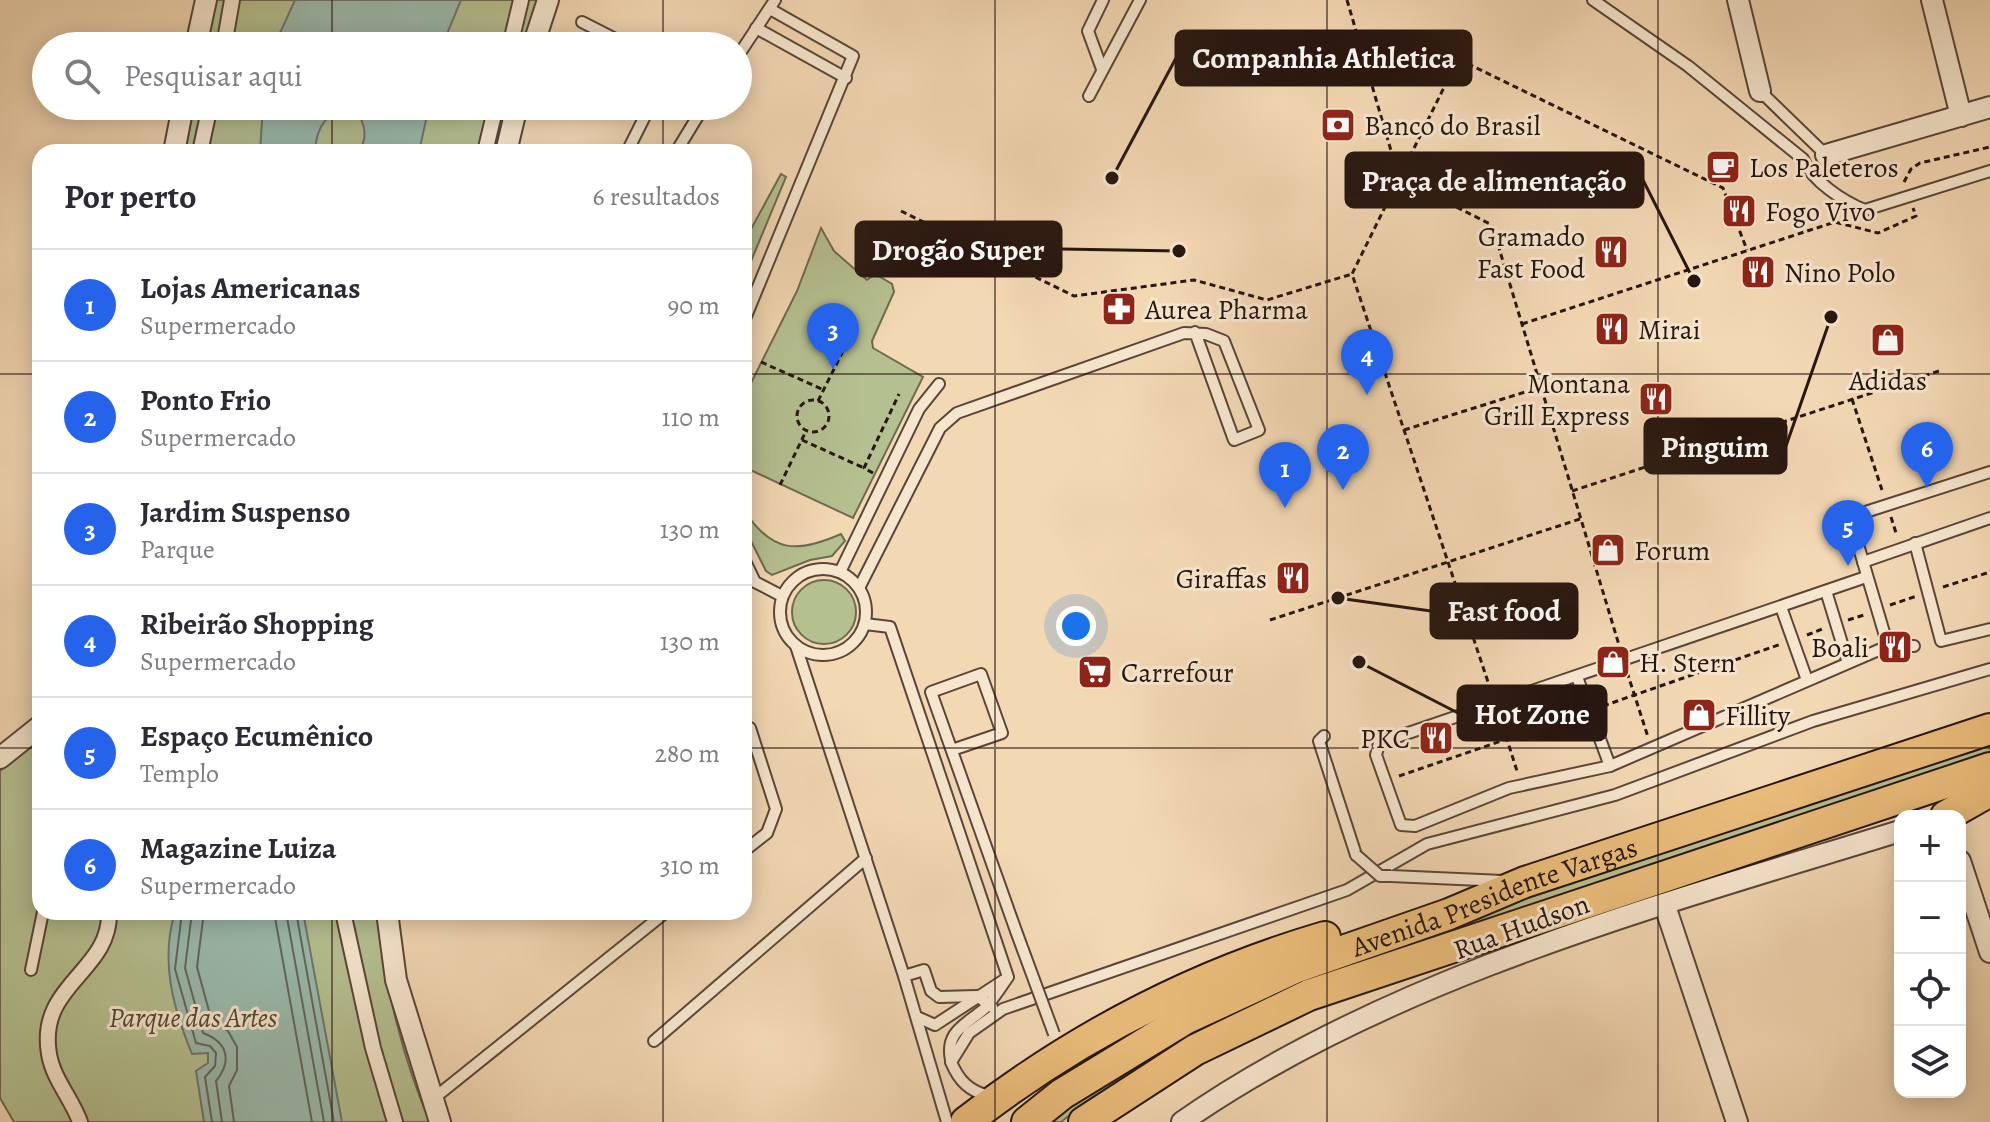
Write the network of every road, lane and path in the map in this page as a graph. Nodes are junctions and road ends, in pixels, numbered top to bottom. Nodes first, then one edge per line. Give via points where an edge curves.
1 (206, 0) edge
2 (232, 0) edge
3 (521, 0) edge
4 (548, 0) edge
5 (1103, 0) edge
6 (1140, 0) edge
7 (1347, 0) edge
8 (1593, 0) edge
9 (1738, 0) edge
10 (1932, 0) edge
11 (772, 4) edge
12 (582, 22) dead end
13 (756, 28) junction
14 (199, 32) edge
15 (226, 32) edge
16 (513, 32) edge
17 (538, 32) edge
18 (602, 32) edge
19 (752, 34) edge
20 (1102, 69) junction
21 (846, 78) junction
22 (1760, 91) joint
23 (1089, 96) dead end
24 (1990, 107) edge
25 (1961, 116) junction
26 (180, 120) edge
27 (207, 120) edge
28 (493, 120) edge
29 (514, 120) edge
30 (643, 120) edge
31 (695, 120) edge
32 (176, 144) edge
33 (202, 144) edge
34 (487, 144) edge
35 (508, 144) edge
36 (631, 144) edge
37 (681, 144) edge
38 (1826, 155) joint
39 (1990, 171) edge
40 (1399, 178) junction
41 (901, 211) dead end
42 (1835, 222) dead end
43 (1747, 250) junction
44 (1352, 274) junction
45 (752, 300) edge
46 (1522, 324) junction
47 (1195, 332) junction
48 (847, 343) dead end
49 (761, 362) dead end
50 (1939, 371) dead end
51 (939, 384) dead end
52 (1541, 387) junction
53 (824, 390) junction
54 (899, 394) dead end
55 (1852, 399) junction
56 (818, 401) junction
57 (806, 430) junction
58 (1404, 430) junction
59 (802, 440) junction
60 (864, 468) junction
61 (1990, 472) edge
62 (876, 475) dead end
63 (780, 485) dead end
64 (1572, 491) junction
65 (1887, 504) junction
66 (1990, 518) edge
67 (1580, 519) junction
68 (1915, 543) junction
69 (1901, 548) junction
70 (1863, 562) junction
71 (1448, 563) junction
72 (840, 572) junction
73 (1990, 572) edge
74 (752, 576) edge
75 (1866, 577) junction
76 (1913, 584) dead end
77 (859, 588) junction
78 (1826, 591) junction
79 (1929, 591) junction
80 (782, 596) junction
81 (1917, 596) junction
82 (1781, 607) junction
83 (1922, 608) dead end
84 (1878, 609) junction
85 (1270, 620) dead end
86 (865, 624) junction
87 (1836, 625) junction
88 (1990, 629) edge
89 (1790, 641) junction
90 (796, 646) junction
91 (1888, 646) junction
92 (1914, 646) dead end
93 (1624, 661) junction
94 (1848, 663) junction
95 (1990, 669) edge
96 (1577, 677) junction
97 (1807, 680) junction
98 (1634, 696) junction
99 (1495, 704) junction
100 (1588, 711) junction
101 (1990, 729) edge
102 (752, 734) edge
103 (1324, 736) dead end
104 (32, 737) edge
105 (1507, 738) junction
106 (1652, 748) junction
107 (952, 750) junction
108 (0, 758) edge
109 (1610, 766) junction
110 (1990, 768) edge
111 (1385, 780) junction
112 (1521, 782) dead end
113 (1990, 791) edge
114 (1957, 810) edge
115 (1894, 833) edge
116 (752, 845) edge
117 (866, 858) junction
118 (1966, 879) edge
119 (1525, 882) junction
120 (1665, 906) junction
121 (1449, 914) junction
122 (41, 920) edge
123 (108, 920) edge
124 (345, 920) edge
125 (388, 920) edge
126 (656, 920) edge
127 (1990, 952) edge
128 (31, 970) dead end
129 (904, 976) junction
130 (1008, 977) junction
131 (977, 996) junction
132 (987, 1006) junction
133 (1003, 1009) junction
134 (917, 1017) junction
135 (1067, 1038) junction
136 (654, 1041) dead end
137 (951, 1062) junction
138 (999, 1096) junction
139 (431, 1100) junction
140 (80, 1122) edge
141 (395, 1122) edge
142 (440, 1122) edge
143 (947, 1122) edge
144 (966, 1122) edge
145 (1027, 1122) edge
146 (1084, 1122) edge
147 (1182, 1122) edge
148 (1737, 1122) edge

1 - 14 street
2 - 15 street
3 - 16 street
4 - 17 street
5 - 20 lane via 1088,31
6 - 20 lane
7 - 40 path
8 - 39 lane via 1688,66 1852,205 1865,210
9 - 22 street
10 - 25 street
11 - 13 lane
11 - 21 lane via 853,56
12 - 18 lane
13 - 19 lane
13 - 21 lane
20 - 23 lane
21 - 45 lane
22 - 38 lane
24 - 25 street
25 - 38 street
26 - 32 street
27 - 33 street
28 - 34 street
29 - 35 street
30 - 36 lane
31 - 37 lane
40 - 43 path via 1458,59 1723,188
40 - 44 path
40 - 46 path via 1492,225
41 - 44 path via 1074,296 1194,280 1267,300
42 - 43 path
43 - 46 path
44 - 58 path
46 - 52 path
47 - 47 lane via 1224,341 1259,430 1234,440
47 - 77 lane via 957,413 940,428
48 - 53 path
49 - 53 path
50 - 55 path
51 - 72 lane via 919,409
52 - 58 path
52 - 64 path
53 - 56 path
54 - 60 path
55 - 64 path
55 - 65 path
56 - 57 path via 799,410
56 - 57 path via 829,412 828,422 821,430
57 - 59 path
58 - 71 path
59 - 60 path
59 - 63 path
60 - 62 path
61 - 65 lane
64 - 67 path
65 - 69 path
65 - 70 lane via 1858,513 1851,521
66 - 68 lane
67 - 71 path
67 - 93 path
68 - 69 lane
68 - 79 lane
69 - 70 lane
70 - 75 lane
71 - 85 path
71 - 99 path
72 - 77 lane
72 - 80 lane via 826,568 799,575
73 - 79 path
74 - 80 lane
75 - 78 lane
75 - 84 lane
76 - 81 path
77 - 86 lane via 867,611
78 - 82 lane
78 - 87 lane
79 - 81 path
79 - 88 lane via 1941,641
80 - 90 lane via 781,623
81 - 83 path
81 - 84 path
82 - 89 lane
82 - 93 lane
84 - 87 path
84 - 91 lane
86 - 90 lane via 849,647 837,653 809,653
86 - 130 lane via 890,627
87 - 89 path
87 - 94 lane
89 - 97 lane
89 - 98 path
90 - 117 lane
91 - 92 lane
91 - 94 lane
93 - 96 lane
93 - 98 path
94 - 97 lane
95 - 133 lane via 1813,721 1615,795 1427,844 1347,890
96 - 99 lane
96 - 100 lane
97 - 106 lane
98 - 100 path
98 - 106 path
99 - 105 path
99 - 111 lane via 1379,743 1376,755
100 - 105 path
100 - 109 lane
101 - 119 main road, Avenida Presidente Vargas
102 - 116 lane via 776,809 767,833
103 - 119 lane, bridge via 1319,741 1364,866 1380,876
104 - 108 street
105 - 111 path
105 - 112 path
106 - 109 lane
107 - 107 lane via 931,692 981,674 1002,733
107 - 135 lane, bridge via 1016,931
109 - 111 lane via 1509,788 1407,828 1401,825
110 - 146 main road, Avenida Presidente Vargas via 1309,995 1195,1050
113 - 114 main road
115 - 120 street, Rua Hudson
117 - 129 lane
117 - 136 lane
118 - 127 street
119 - 121 main road, Avenida Presidente Vargas
120 - 147 street, Rua Hudson via 1502,960 1316,1040 1231,1087
120 - 148 street
121 - 135 main road via 1432,906 1264,955
121 - 145 main road, Avenida Presidente Vargas via 1297,967 1220,1002 1074,1087
122 - 128 lane
123 - 140 street via 103,944 60,994 49,1032 53,1066
124 - 141 street
125 - 139 street via 396,980
126 - 139 lane
129 - 131 lane via 924,970 931,991 939,997
129 - 134 lane
130 - 131 lane
130 - 132 lane
131 - 132 lane
131 - 134 lane via 935,1025
132 - 133 lane
132 - 137 lane via 952,1036
133 - 137 lane via 969,1033
134 - 143 lane
135 - 138 main road
137 - 138 lane via 972,1091
138 - 144 main road
139 - 142 street

